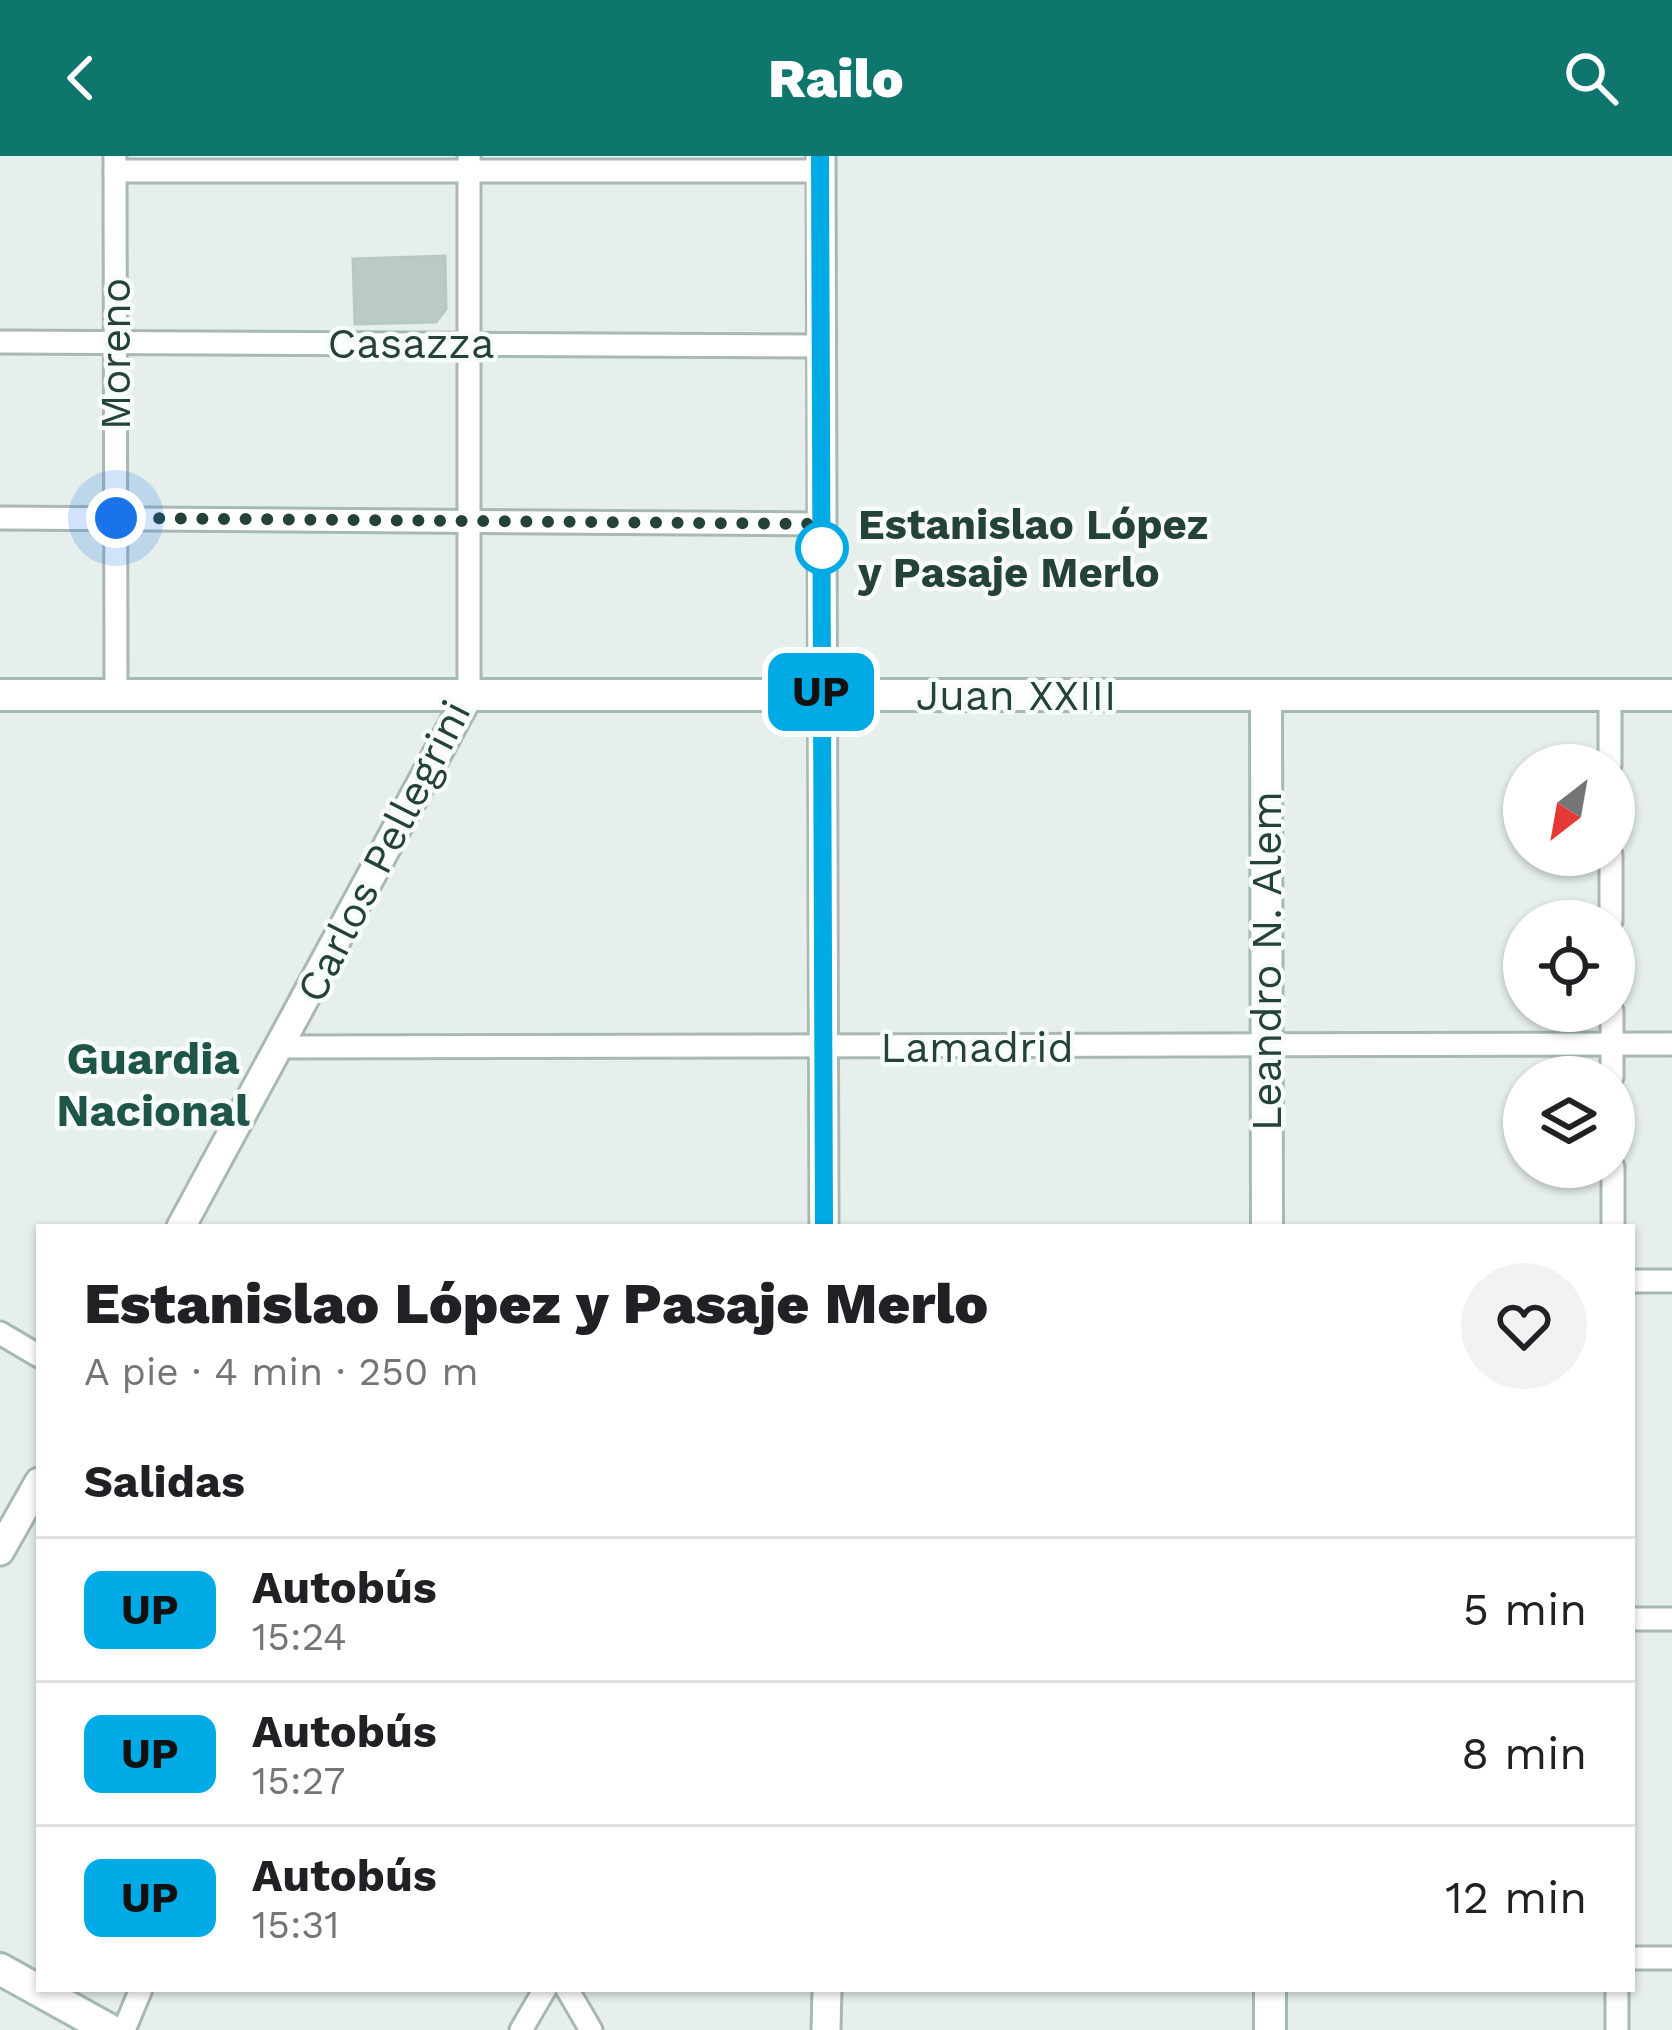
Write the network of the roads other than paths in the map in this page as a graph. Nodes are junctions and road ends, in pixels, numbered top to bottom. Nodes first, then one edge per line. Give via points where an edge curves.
1 (115, 164) edge
2 (470, 164) edge
3 (820, 164) edge
4 (116, 341) junction
5 (0, 342) edge
6 (469, 344) junction
7 (821, 346) junction
8 (0, 518) edge
9 (116, 518) junction
10 (469, 521) junction
11 (822, 524) junction
12 (0, 695) edge
13 (116, 695) junction
14 (469, 695) junction
15 (821, 695) junction
16 (1266, 695) junction
17 (1610, 695) junction
18 (1672, 695) edge
19 (1610, 744) edge
20 (1612, 1032) edge
21 (1612, 1044) junction
22 (1672, 1044) edge
23 (1267, 1046) junction
24 (281, 1047) junction
25 (824, 1048) junction
26 (1612, 1056) edge
27 (1612, 1188) edge
28 (183, 1224) edge
29 (824, 1224) edge
30 (1267, 1224) edge
31 (1613, 1224) edge
32 (1635, 1281) edge
33 (1672, 1281) edge
34 (0, 1333) edge
35 (36, 1354) edge
36 (36, 1487) edge
37 (0, 1552) edge
38 (1635, 1619) edge
39 (1672, 1619) edge
40 (1635, 1958) edge
41 (1672, 1958) edge
42 (0, 1969) edge
43 (36, 1989) edge
44 (41, 1992) edge
45 (140, 1992) edge
46 (543, 1992) edge
47 (569, 1992) edge
48 (827, 1992) edge
49 (1270, 1992) edge
50 (1617, 1992) edge
51 (110, 2030) edge
52 (124, 2030) edge
53 (520, 2030) edge
54 (591, 2030) edge
55 (826, 2030) edge
56 (1270, 2030) edge
57 (1617, 2030) edge

1 - 2 street
1 - 4 street, Moreno
2 - 3 street
2 - 6 street, Carlos Pellegrini
3 - 7 street
4 - 5 street, Casazza
4 - 6 street, Casazza
4 - 9 street, Moreno
6 - 7 street, Casazza
6 - 10 street, Carlos Pellegrini
7 - 11 street
8 - 9 street
9 - 10 street
9 - 13 street, Moreno
10 - 11 street
10 - 14 street, Carlos Pellegrini
11 - 15 street
12 - 13 main road, Juan XXIII
13 - 14 main road, Juan XXIII
14 - 15 main road, Juan XXIII
14 - 24 street, Carlos Pellegrini
15 - 16 main road, Juan XXIII
15 - 25 street
16 - 17 main road, Juan XXIII
16 - 23 main road, Leandro N. Alem
17 - 18 main road, Juan XXIII
17 - 19 street
20 - 21 street
21 - 22 street, Lamadrid
21 - 23 street, Lamadrid
21 - 26 street
23 - 25 street, Lamadrid
23 - 30 main road, Leandro N. Alem
24 - 25 street, Lamadrid
24 - 28 street, Carlos Pellegrini
25 - 29 street
27 - 31 street
32 - 33 street
34 - 35 street
36 - 37 street
38 - 39 street
40 - 41 street
42 - 43 main road
44 - 51 main road
45 - 52 street
46 - 53 street
47 - 54 street
48 - 55 street
49 - 56 main road
50 - 57 street

